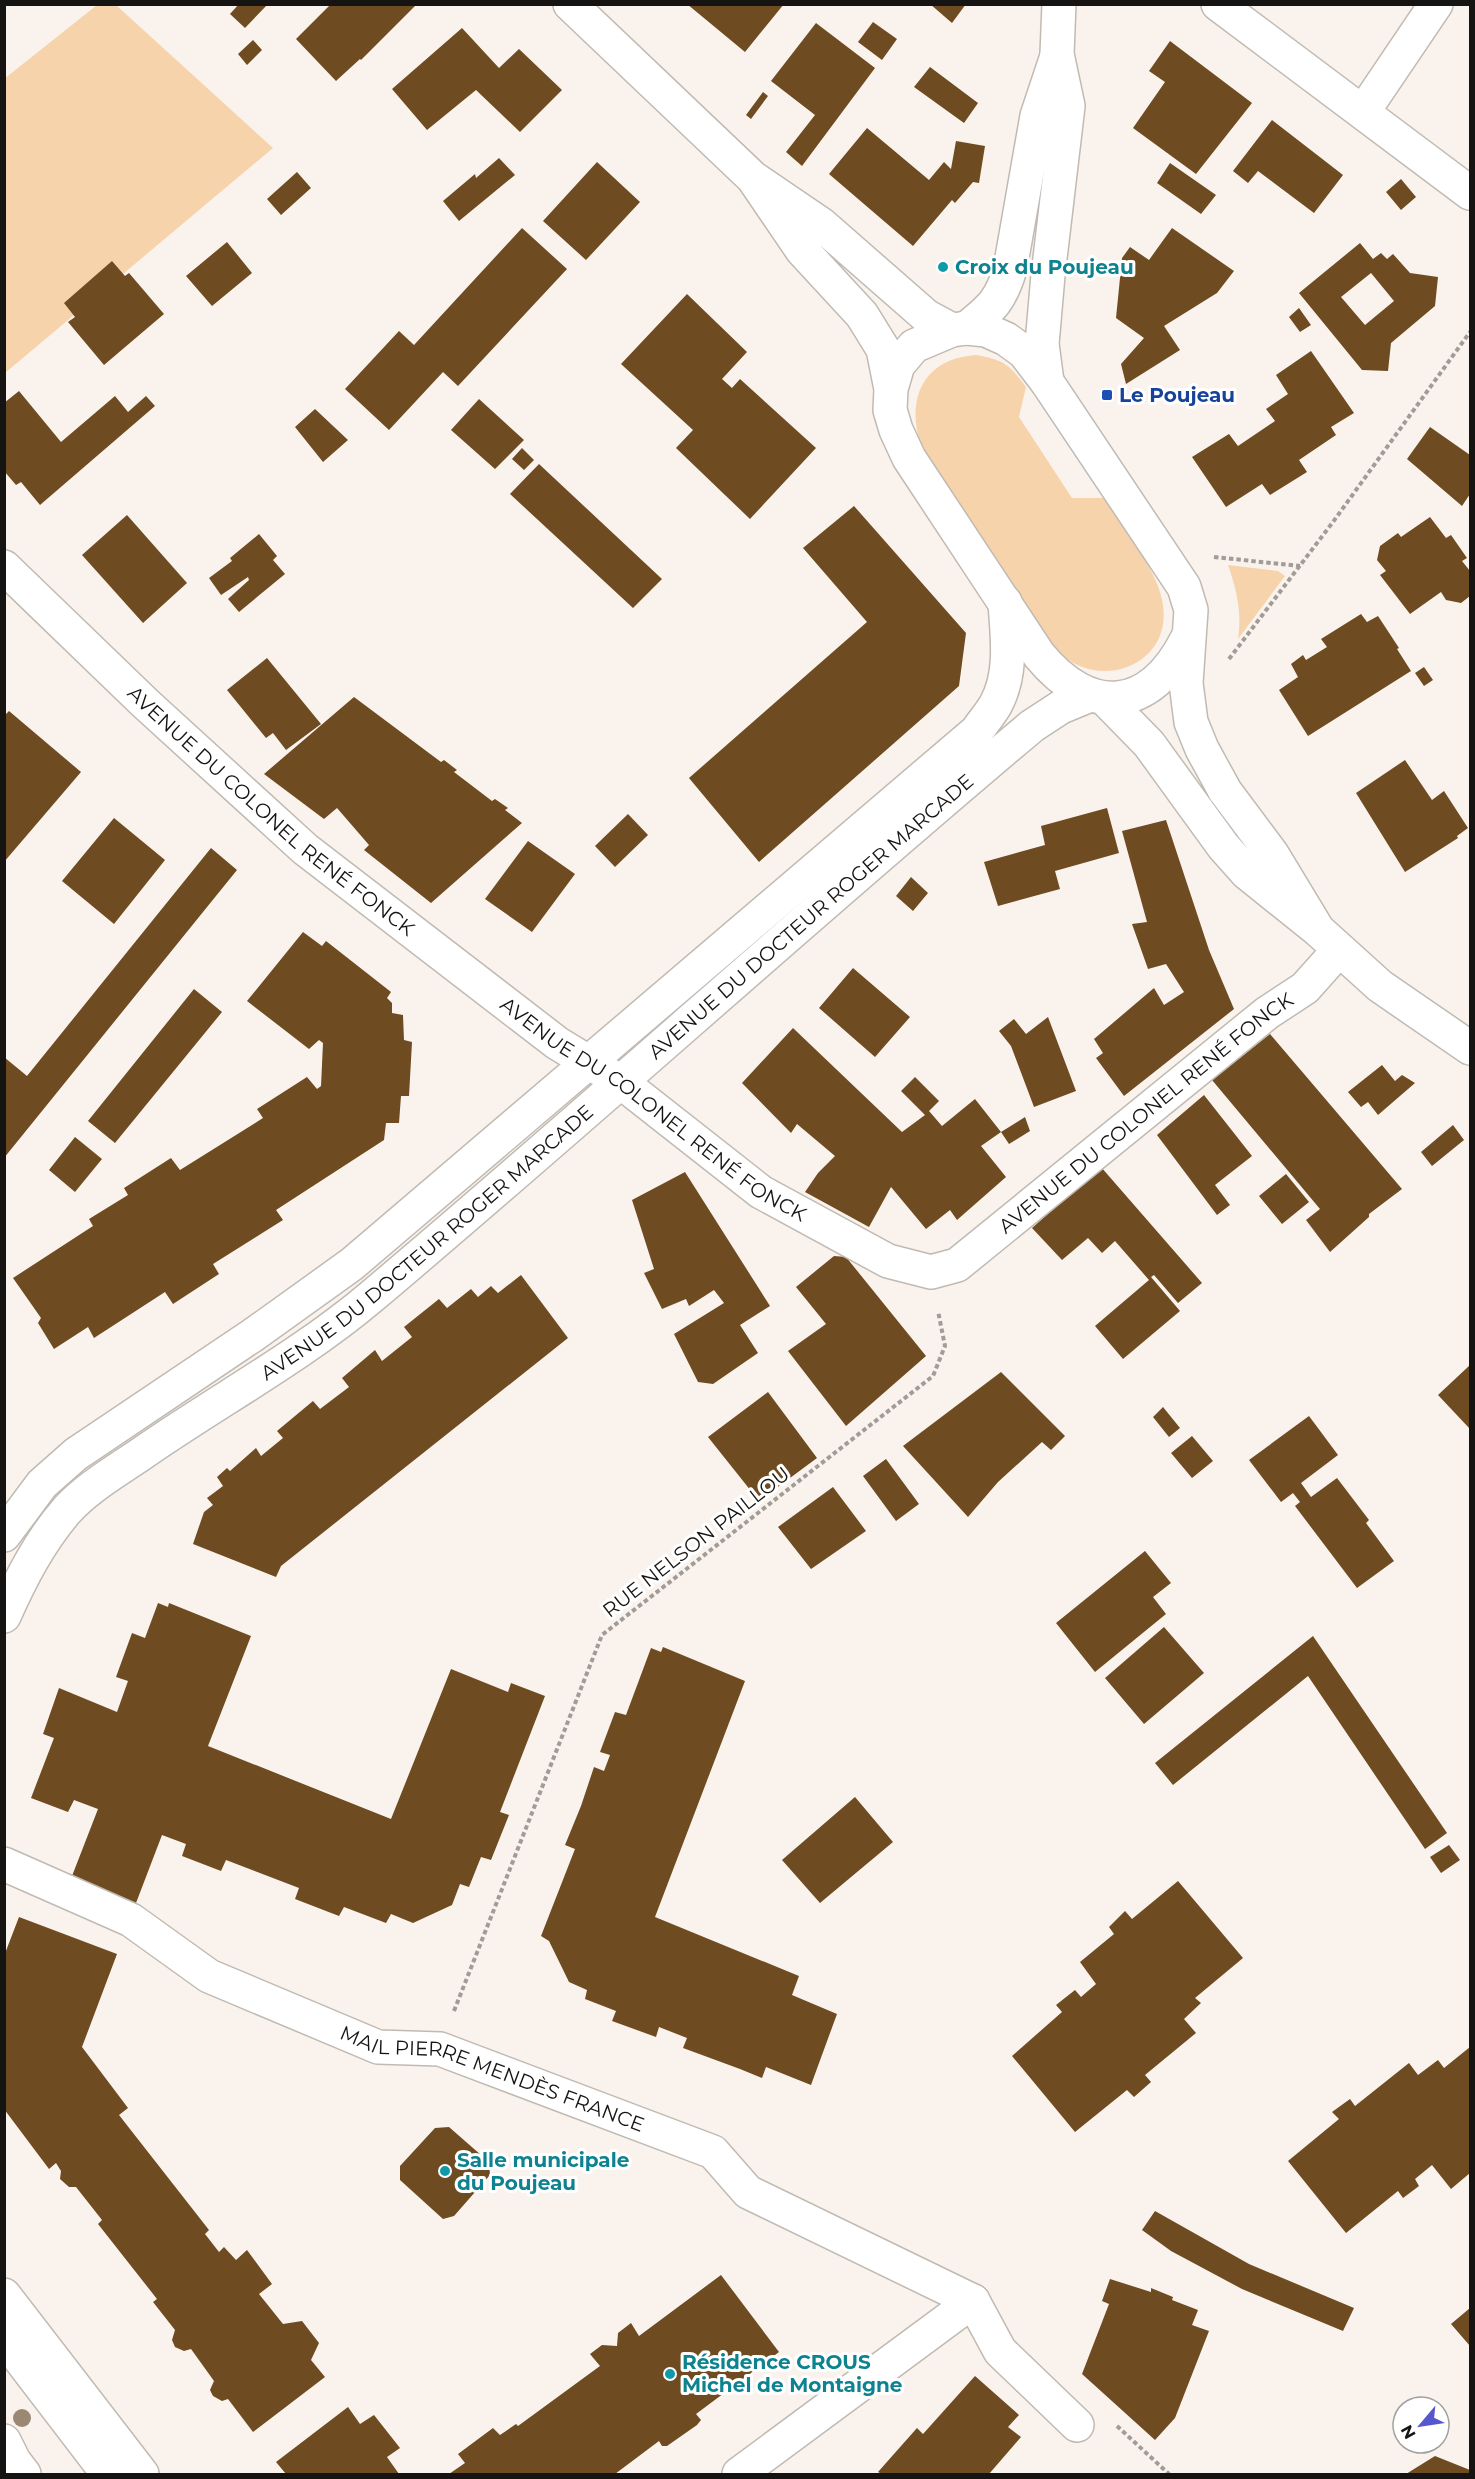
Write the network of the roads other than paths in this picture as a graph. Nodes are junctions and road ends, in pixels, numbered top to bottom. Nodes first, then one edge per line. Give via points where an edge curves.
1 (570, 4) edge
2 (1218, 4) edge
3 (1436, 4) edge
4 (1060, 5) edge
5 (1057, 54) junction
6 (1363, 112) junction
7 (753, 178) junction
8 (1470, 193) edge
9 (960, 329) junction
10 (1047, 382) junction
11 (891, 389) junction
12 (4, 567) edge
13 (1005, 602) junction
14 (1188, 638) junction
15 (1098, 697) junction
16 (1328, 940) junction
17 (1470, 1048) edge
18 (588, 1061) junction
19 (621, 1082) junction
20 (4, 1535) edge
21 (4, 1616) edge
22 (4, 1864) edge
23 (4, 2295) edge
24 (973, 2301) junction
25 (8, 2355) edge
26 (1077, 2425) road end
27 (4, 2441) edge
28 (24, 2475) edge
29 (108, 2475) edge
30 (142, 2475) edge
31 (739, 2475) edge

1 - 7 street
2 - 6 street
3 - 6 street
4 - 5 street
5 - 9 street via 1037,116 1004,291 989,310
5 - 10 street via 1068,106 1042,344
6 - 8 street
7 - 9 street via 822,225 926,316
7 - 11 street via 802,250 862,315 883,349
9 - 10 street via 986,330 1006,339 1024,352
9 - 11 street via 915,345 898,365
10 - 14 street via 1184,587 1191,610
11 - 13 street via 890,410 909,458
12 - 18 street, AVENUE DU COLONEL RENÉ FONCK via 305,849 557,1043
13 - 15 street via 1052,671 1070,685
13 - 18 street, AVENUE DU DOCTEUR ROGER MARCADE via 1009,651 1005,679 996,703 977,731
14 - 15 street, AVENUE DU DOCTEUR ROGER MARCADE via 1177,660 1145,689 1128,696
14 - 16 street via 1187,702 1202,749 1225,791
15 - 16 street via 1149,744 1247,873
15 - 19 street, AVENUE DU DOCTEUR ROGER MARCADE via 1061,707 1032,726
16 - 17 street via 1380,986
16 - 19 street, AVENUE DU COLONEL RENÉ FONCK via 1305,988 1267,1013 957,1265 931,1272 888,1262 761,1192
18 - 19 street, AVENUE DU COLONEL RENÉ FONCK
18 - 20 street, AVENUE DU DOCTEUR ROGER MARCADE via 352,1264 76,1454 42,1484
19 - 21 street, AVENUE DU DOCTEUR ROGER MARCADE via 359,1307 70,1507 32,1558
22 - 24 street, MAIL PIERRE MENDÈS FRANCE via 131,1920 209,1976 378,2046 440,2049 713,2152 748,2192
23 - 30 street
24 - 26 street via 1000,2351
24 - 31 street
25 - 29 street
27 - 28 street

